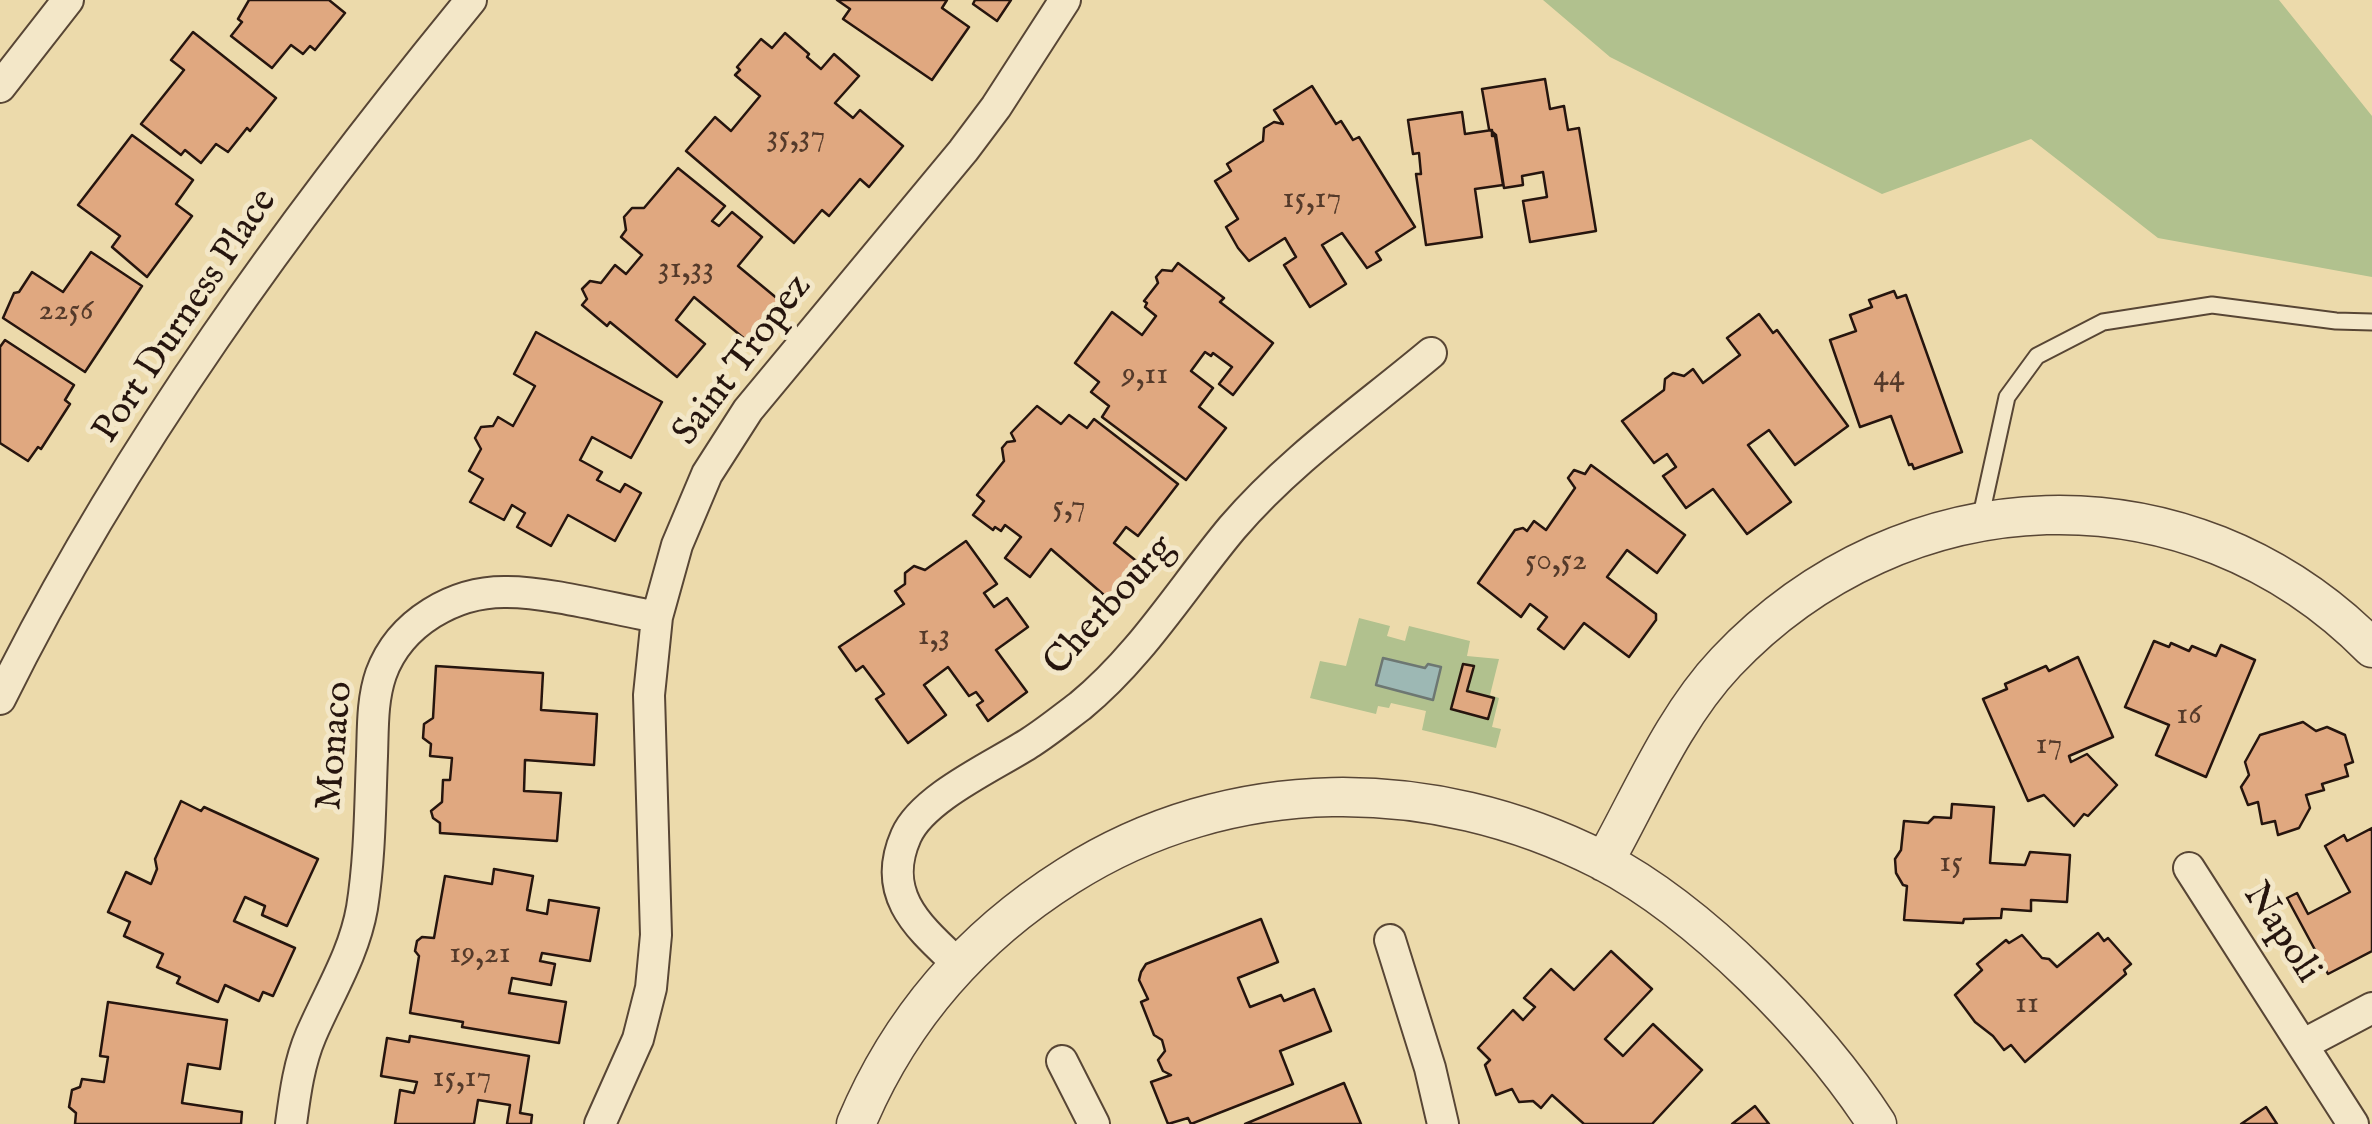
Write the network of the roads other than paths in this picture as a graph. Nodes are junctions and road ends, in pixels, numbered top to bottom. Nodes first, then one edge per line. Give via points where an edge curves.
1 (68, 0) edge
2 (472, 0) edge
3 (1065, 0) edge
4 (0, 88) edge
5 (2372, 322) edge
6 (1431, 353) dead end
7 (1980, 520) junction
8 (657, 617) junction
9 (2372, 648) edge
10 (0, 700) edge
11 (1604, 862) junction
12 (2188, 868) dead end
13 (1390, 940) dead end
14 (958, 964) junction
15 (2372, 1008) edge
16 (2304, 1044) junction
17 (1062, 1062) dead end
18 (291, 1124) edge
19 (600, 1124) edge
20 (856, 1124) edge
21 (1094, 1124) edge
22 (1444, 1124) edge
23 (1878, 1124) edge
24 (2353, 1124) edge

1 - 4 street
2 - 10 street, Port Durness Place via 263,268 62,580
3 - 8 street, Saint Tropez via 963,151 748,410 707,474 676,545
5 - 7 lane via 2212,305 2103,322 2037,356 2007,397
6 - 14 street, Cherbourg via 1278,480 1126,663 1082,704 922,812 898,857 898,882 917,925
7 - 9 street via 2095,515 2228,548 2290,580
7 - 11 street via 1870,555 1773,616 1682,720
8 - 18 street, Monaco via 485,592 423,618 399,642 374,704 360,922 310,1038
8 - 19 street, Saint Tropez via 650,695 656,935 651,988 638,1039
11 - 14 street via 1534,830 1426,801 1315,796 1259,802 1204,814 1100,855 1030,900
11 - 23 street via 1733,957 1802,1026
12 - 16 street, Napoli
13 - 22 street
14 - 20 street via 912,1020
15 - 16 street, Napoli
16 - 24 street, Napoli
17 - 21 street

